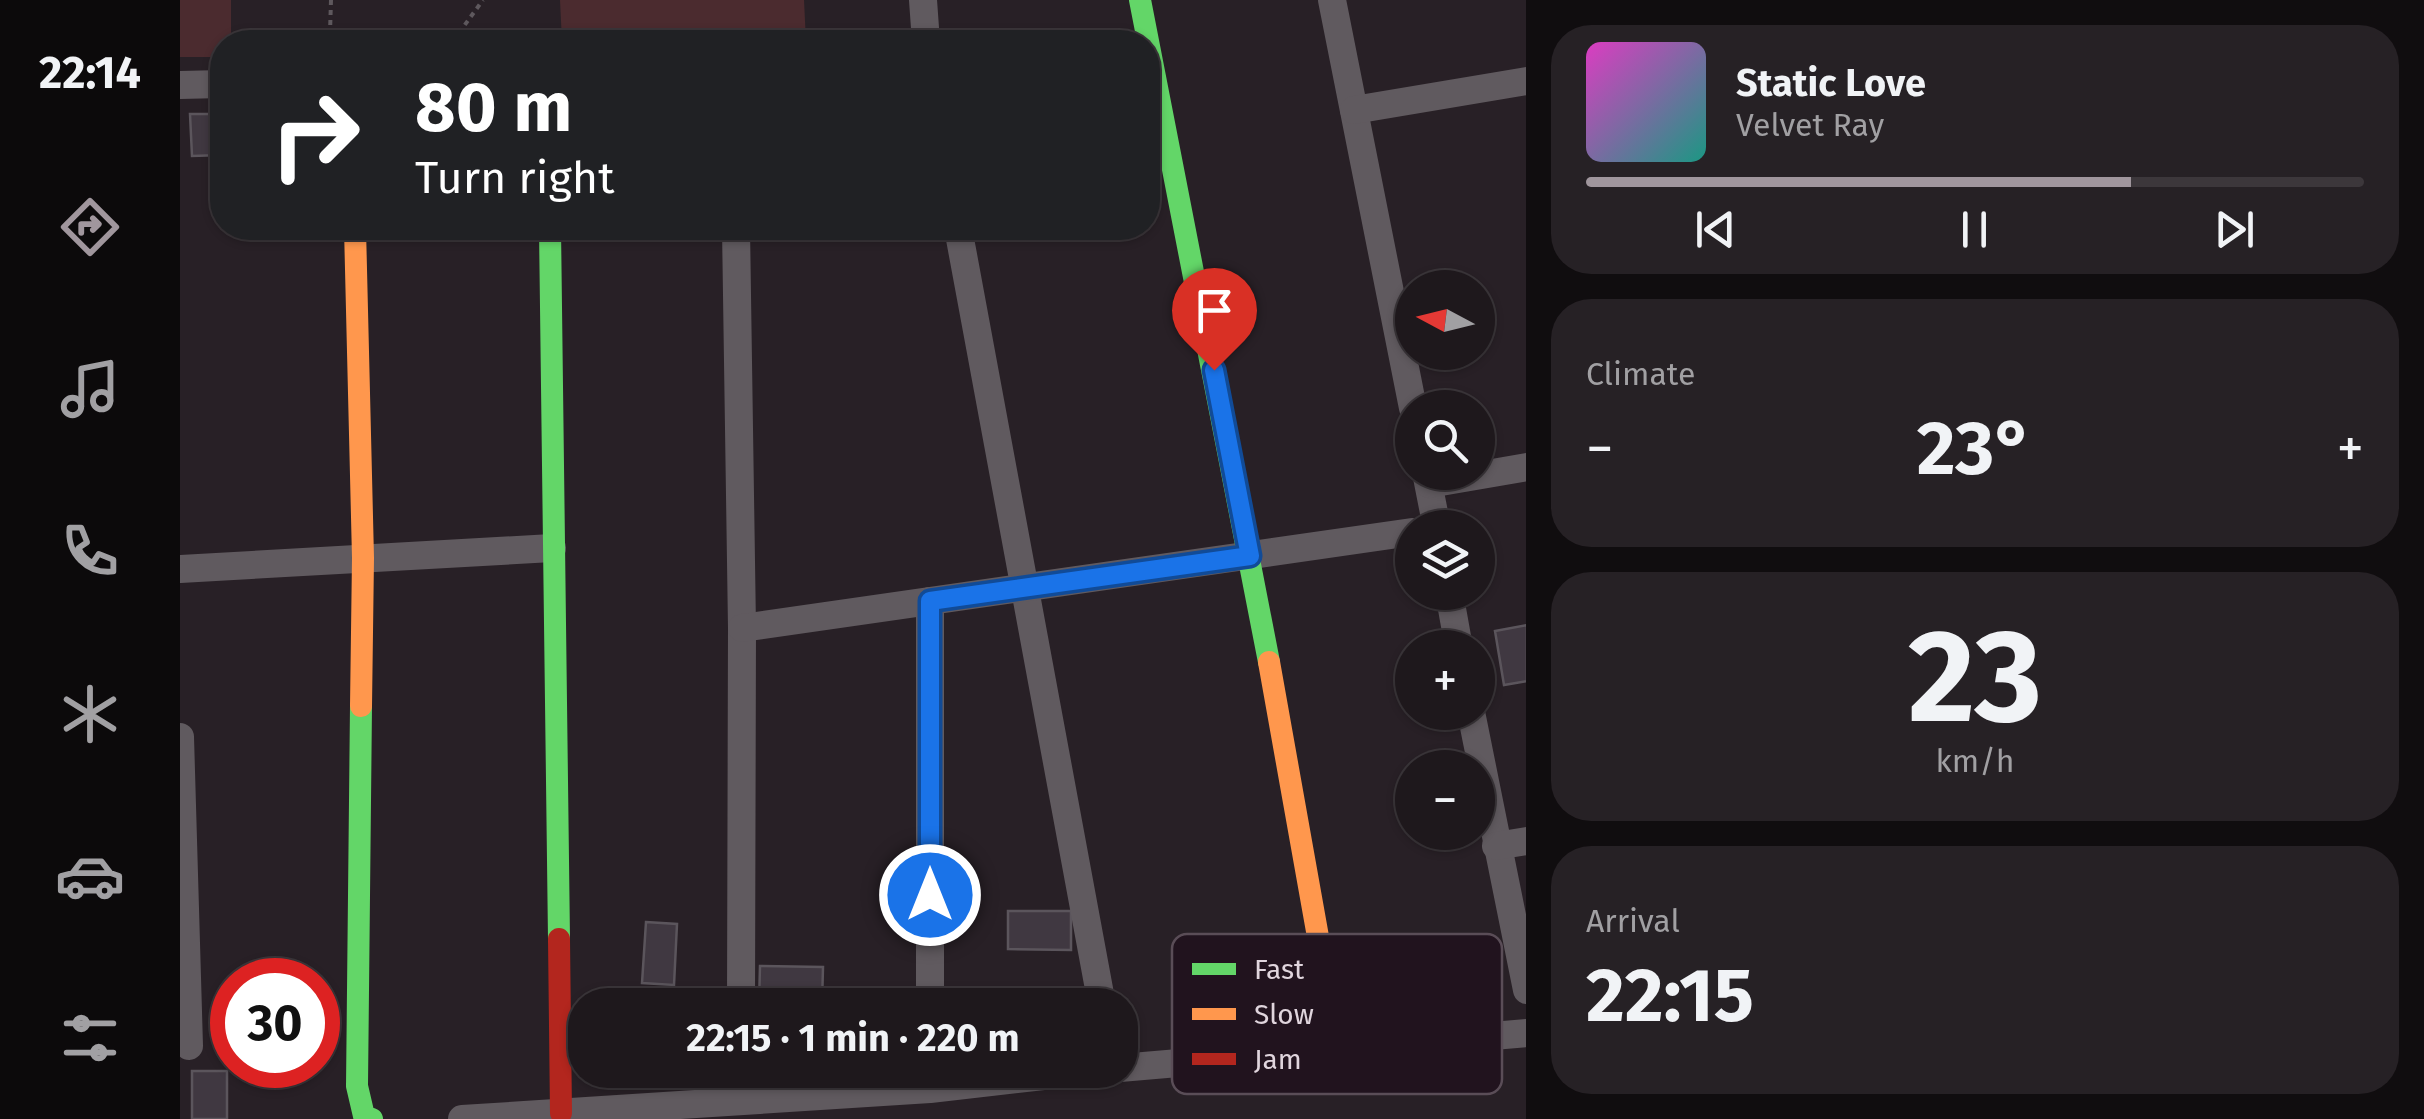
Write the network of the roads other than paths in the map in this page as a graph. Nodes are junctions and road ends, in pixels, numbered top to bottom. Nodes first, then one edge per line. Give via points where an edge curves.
1 (924, 0) edge
2 (1140, 0) edge
3 (1332, 0) edge
4 (925, 30) edge
5 (1146, 30) edge
6 (1526, 81) edge
7 (210, 84) edge
8 (180, 85) edge
9 (1160, 101) edge
10 (1354, 110) junction
11 (354, 240) edge
12 (550, 240) edge
13 (736, 240) edge
14 (960, 240) edge
15 (1409, 390) edge
16 (1526, 468) edge
17 (1495, 471) edge
18 (1395, 535) edge
19 (552, 548) junction
20 (1250, 556) junction
21 (362, 558) junction
22 (180, 569) edge
23 (1026, 587) junction
24 (930, 601) junction
25 (742, 628) junction
26 (1475, 730) edge
27 (180, 737) edge
28 (1526, 841) edge
29 (1496, 846) junction
30 (1317, 934) edge
31 (741, 988) edge
32 (930, 988) edge
33 (1099, 988) edge
34 (1526, 990) edge
35 (189, 1046) dead end
36 (1172, 1063) edge
37 (1138, 1066) edge
38 (740, 1088) edge
39 (854, 1088) edge
40 (740, 1100) junction
41 (562, 1113) junction
42 (372, 1119) edge
43 (462, 1119) edge

1 - 4 street
2 - 5 street
3 - 10 street
6 - 10 street
7 - 8 street
9 - 20 street
10 - 15 street
11 - 21 street
12 - 19 street
13 - 25 street
14 - 23 street
16 - 17 street
18 - 20 street
19 - 21 street
19 - 41 street
20 - 23 street
20 - 30 street
21 - 22 street
21 - 42 street via 357,1086 364,1116
23 - 24 street
23 - 33 street
24 - 25 street
24 - 32 street
25 - 31 street
26 - 29 street
27 - 35 street
28 - 29 street
29 - 34 street
36 - 37 street
38 - 40 street
39 - 40 street
40 - 41 street
41 - 43 street

